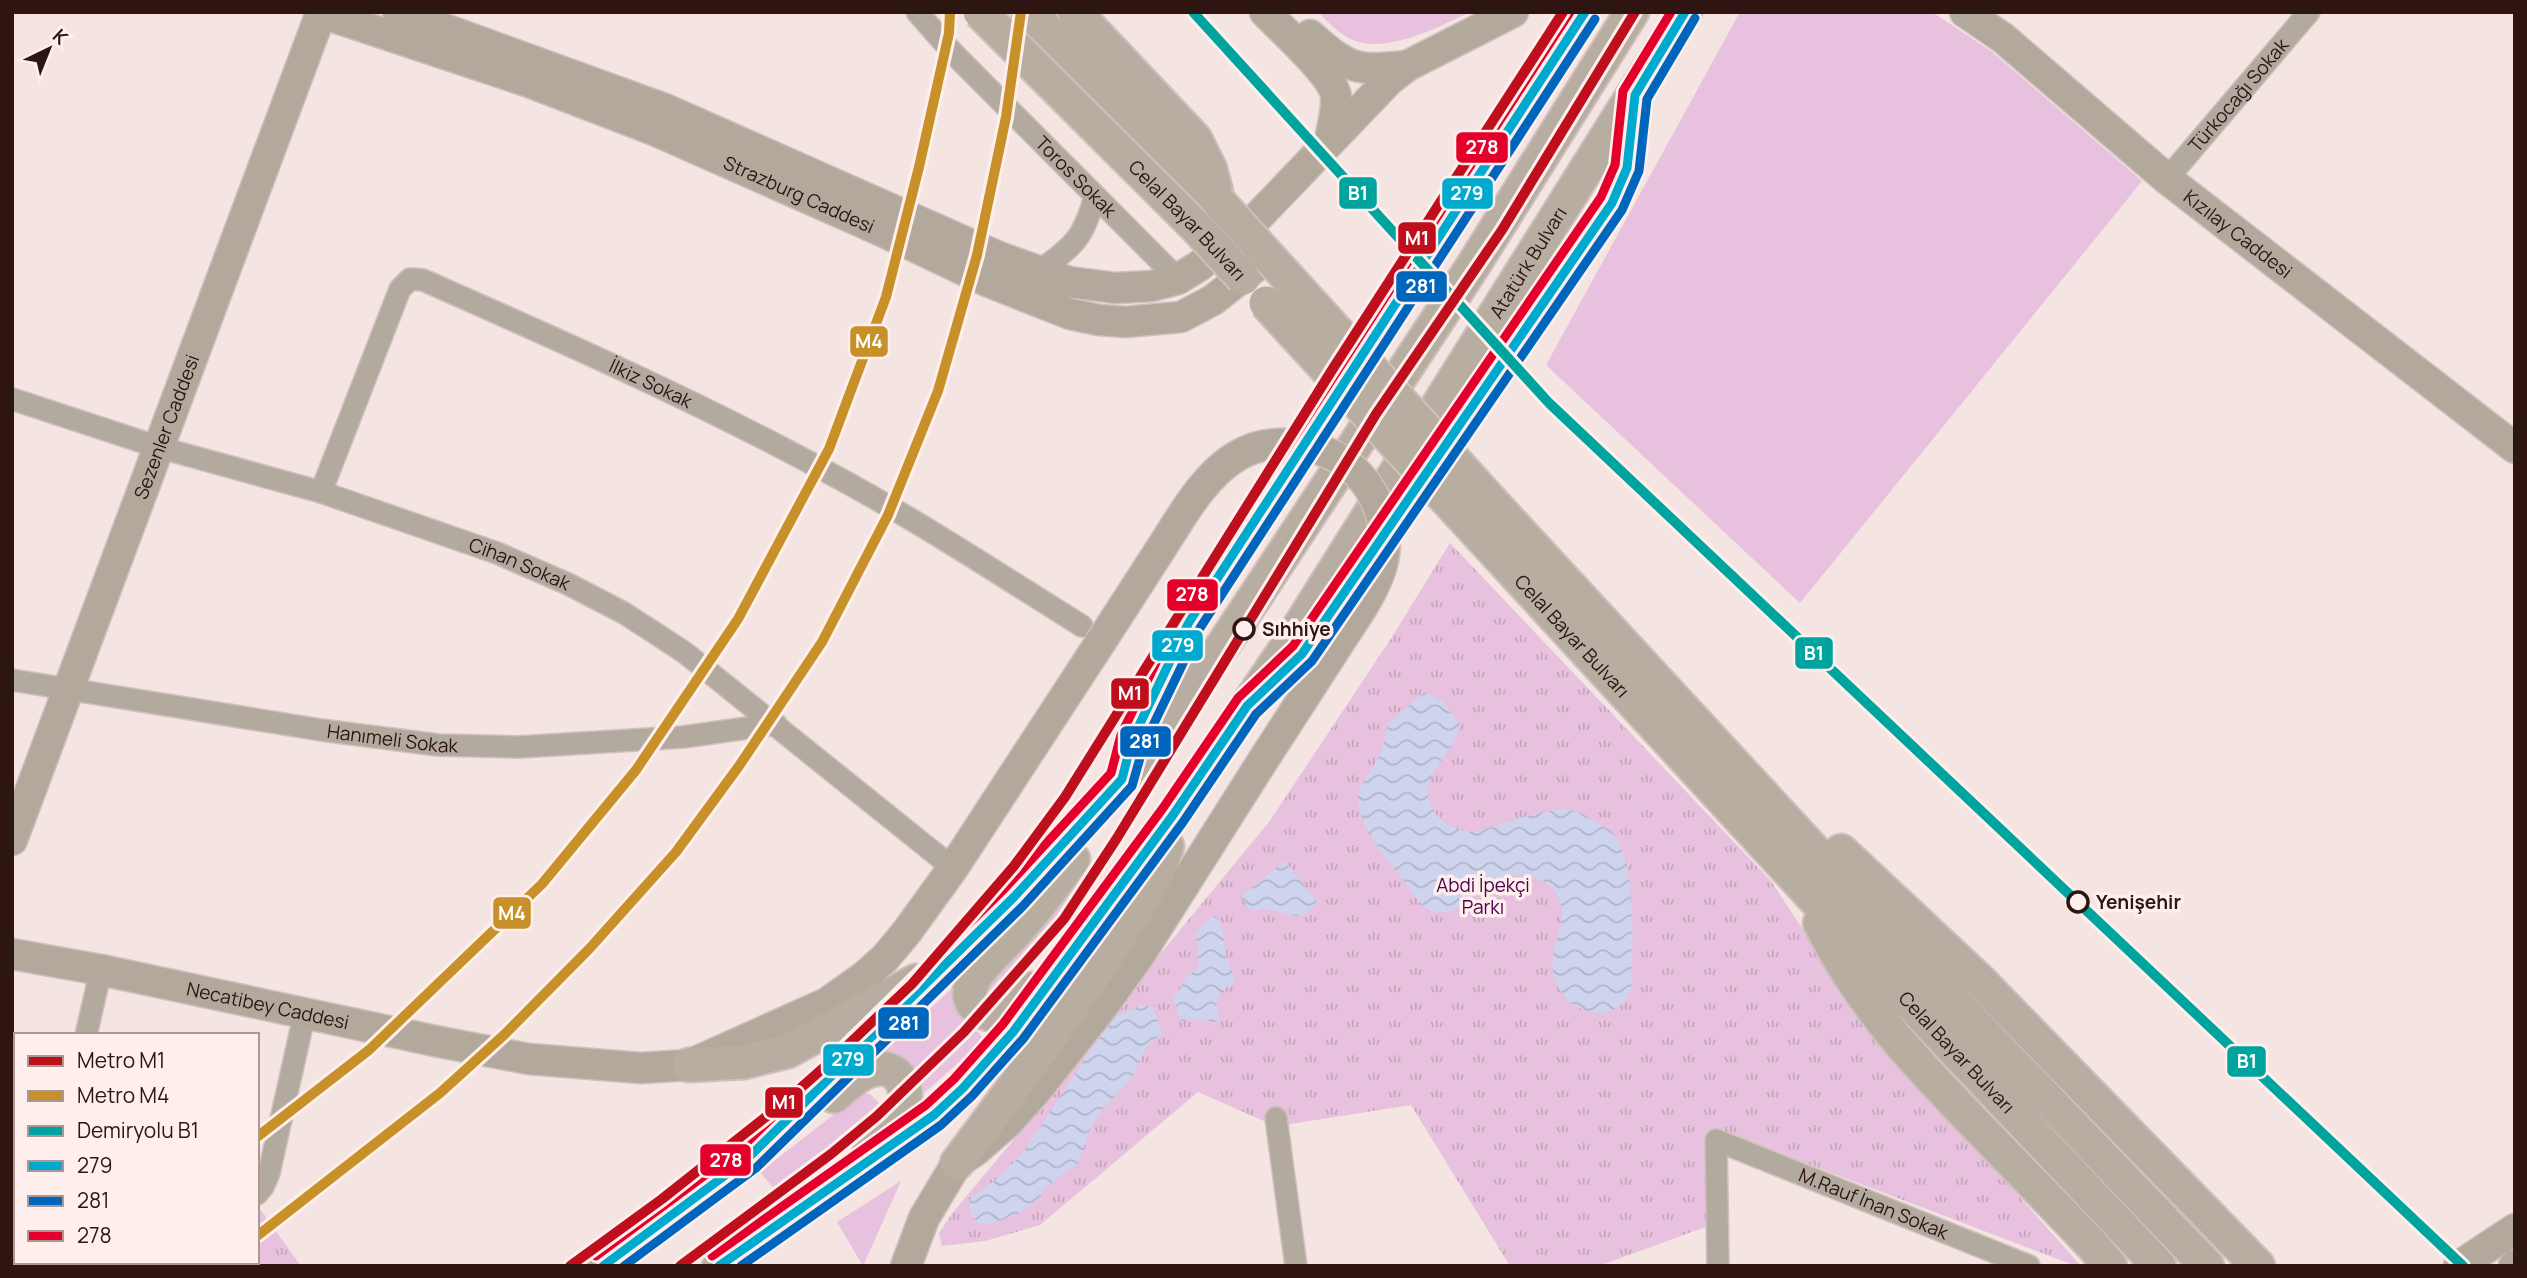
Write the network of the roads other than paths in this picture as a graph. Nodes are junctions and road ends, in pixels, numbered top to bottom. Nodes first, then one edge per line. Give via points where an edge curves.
1 (398, 12) edge
2 (917, 12) edge
3 (980, 12) edge
4 (1029, 12) edge
5 (1075, 12) edge
6 (1265, 12) edge
7 (1288, 12) edge
8 (1513, 12) edge
9 (1632, 12) edge
10 (1685, 12) edge
11 (1965, 12) edge
12 (2309, 12) edge
13 (320, 13) edge
14 (1408, 66) junction
15 (1329, 141) junction
16 (2167, 179) junction
17 (1095, 196) junction
18 (1218, 201) junction
19 (1269, 255) junction
20 (1038, 272) junction
21 (1243, 278) junction
22 (1178, 279) junction
23 (12, 398) edge
24 (158, 447) junction
25 (2515, 449) edge
26 (321, 492) junction
27 (1492, 525) junction
28 (1091, 634) junction
29 (12, 680) edge
30 (69, 687) junction
31 (776, 724) junction
32 (1704, 731) junction
33 (1122, 779) junction
34 (1173, 815) junction
35 (12, 839) edge
36 (953, 868) junction
37 (1800, 884) junction
38 (1098, 917) junction
39 (12, 954) edge
40 (101, 970) junction
41 (940, 970) junction
42 (1940, 1011) junction
43 (305, 1012) junction
44 (86, 1033) edge
45 (689, 1065) junction
46 (1276, 1118) dead end
47 (747, 1159) junction
48 (957, 1163) junction
49 (259, 1190) edge
50 (785, 1220) junction
51 (2515, 1229) edge
52 (603, 1266) edge
53 (719, 1266) edge
54 (906, 1266) edge
55 (1296, 1266) edge
56 (1718, 1266) edge
57 (2029, 1266) edge
58 (2110, 1266) edge
59 (2159, 1266) edge
60 (2207, 1266) edge
61 (2258, 1266) edge
62 (2459, 1266) edge

1 - 20 main road, Strazburg Caddesi via 665,109
2 - 17 street, Toros Sokak
3 - 21 main road, Celal Bayar Bulvarı, bridge
4 - 18 main road, Celal Bayar Bulvarı
5 - 18 main road via 1195,139 1210,169
6 - 15 main road via 1329,78 1336,94
7 - 14 main road via 1344,62 1371,69
8 - 14 main road
9 - 33 main road via 1471,269 1224,644
10 - 34 main road, Atatürk Bulvarı via 1290,641
11 - 16 main road, Kızılay Caddesi via 2008,42
12 - 16 street, Türkocağı Sokak
13 - 21 main road, Strazburg Caddesi via 528,82 654,130 1070,314 1125,322 1181,317
13 - 24 main road, Sezenler Caddesi
14 - 15 main road, Strazburg Caddesi via 1373,94
15 - 22 main road, Strazburg Caddesi via 1226,246
16 - 25 main road, Kızılay Caddesi
17 - 20 street via 1087,224 1073,246
17 - 22 street, Toros Sokak
18 - 19 main road, Celal Bayar Bulvarı, bridge
19 - 21 main road, Strazburg Caddesi
19 - 27 main road, Celal Bayar Bulvarı, bridge
20 - 22 main road, Strazburg Caddesi via 1069,282 1116,288
21 - 27 main road, Celal Bayar Bulvarı, bridge
23 - 24 street, Cihan Sokak
24 - 26 street, Cihan Sokak
24 - 30 main road, Sezenler Caddesi
26 - 28 street, İlkiz Sokak via 400,289 410,279 423,280 579,349 833,475
26 - 31 street, Cihan Sokak via 497,553 613,607 684,652
27 - 32 main road, Celal Bayar Bulvarı
27 - 37 main road, Celal Bayar Bulvarı
28 - 36 main road
28 - 48 main road, bridge via 1205,485 1236,456 1272,444 1328,452 1369,486 1383,524 1385,545 1382,566 1363,607 1100,1010 1008,1122
29 - 30 street, Hanımeli Sokak
30 - 31 street, Hanımeli Sokak via 313,729 438,744 519,747 683,737
30 - 35 main road, Sezenler Caddesi
31 - 36 street, Cihan Sokak
32 - 42 main road, Celal Bayar Bulvarı
32 - 61 main road via 1979,980
33 - 38 main road via 1043,901 975,977 970,993 975,1007 993,1015 1009,1010
33 - 41 main road
34 - 38 main road, Atatürk Bulvarı
34 - 48 main road via 1164,855 1146,895 1062,1022
36 - 45 main road via 906,933 865,976 810,1012
37 - 42 main road, Celal Bayar Bulvarı
37 - 58 main road via 1851,979 1881,1022
38 - 50 main road, Atatürk Bulvarı via 1013,1032 949,1102
39 - 40 main road, Necatibey Caddesi
40 - 43 main road, Necatibey Caddesi
40 - 44 street
41 - 45 main road via 788,1051 744,1062
41 - 47 main road
42 - 59 main road, Celal Bayar Bulvarı
42 - 60 main road, Celal Bayar Bulvarı
43 - 45 main road, Necatibey Caddesi via 529,1059 641,1068
43 - 49 street via 269,1173
46 - 55 street
47 - 50 main road via 868,1071 889,1070 903,1082 904,1101 895,1118
47 - 52 main road
48 - 54 main road via 924,1218
50 - 53 main road, Atatürk Bulvarı
51 - 62 main road
56 - 57 street, M.Rauf İnan Sokak via 1716,1140

